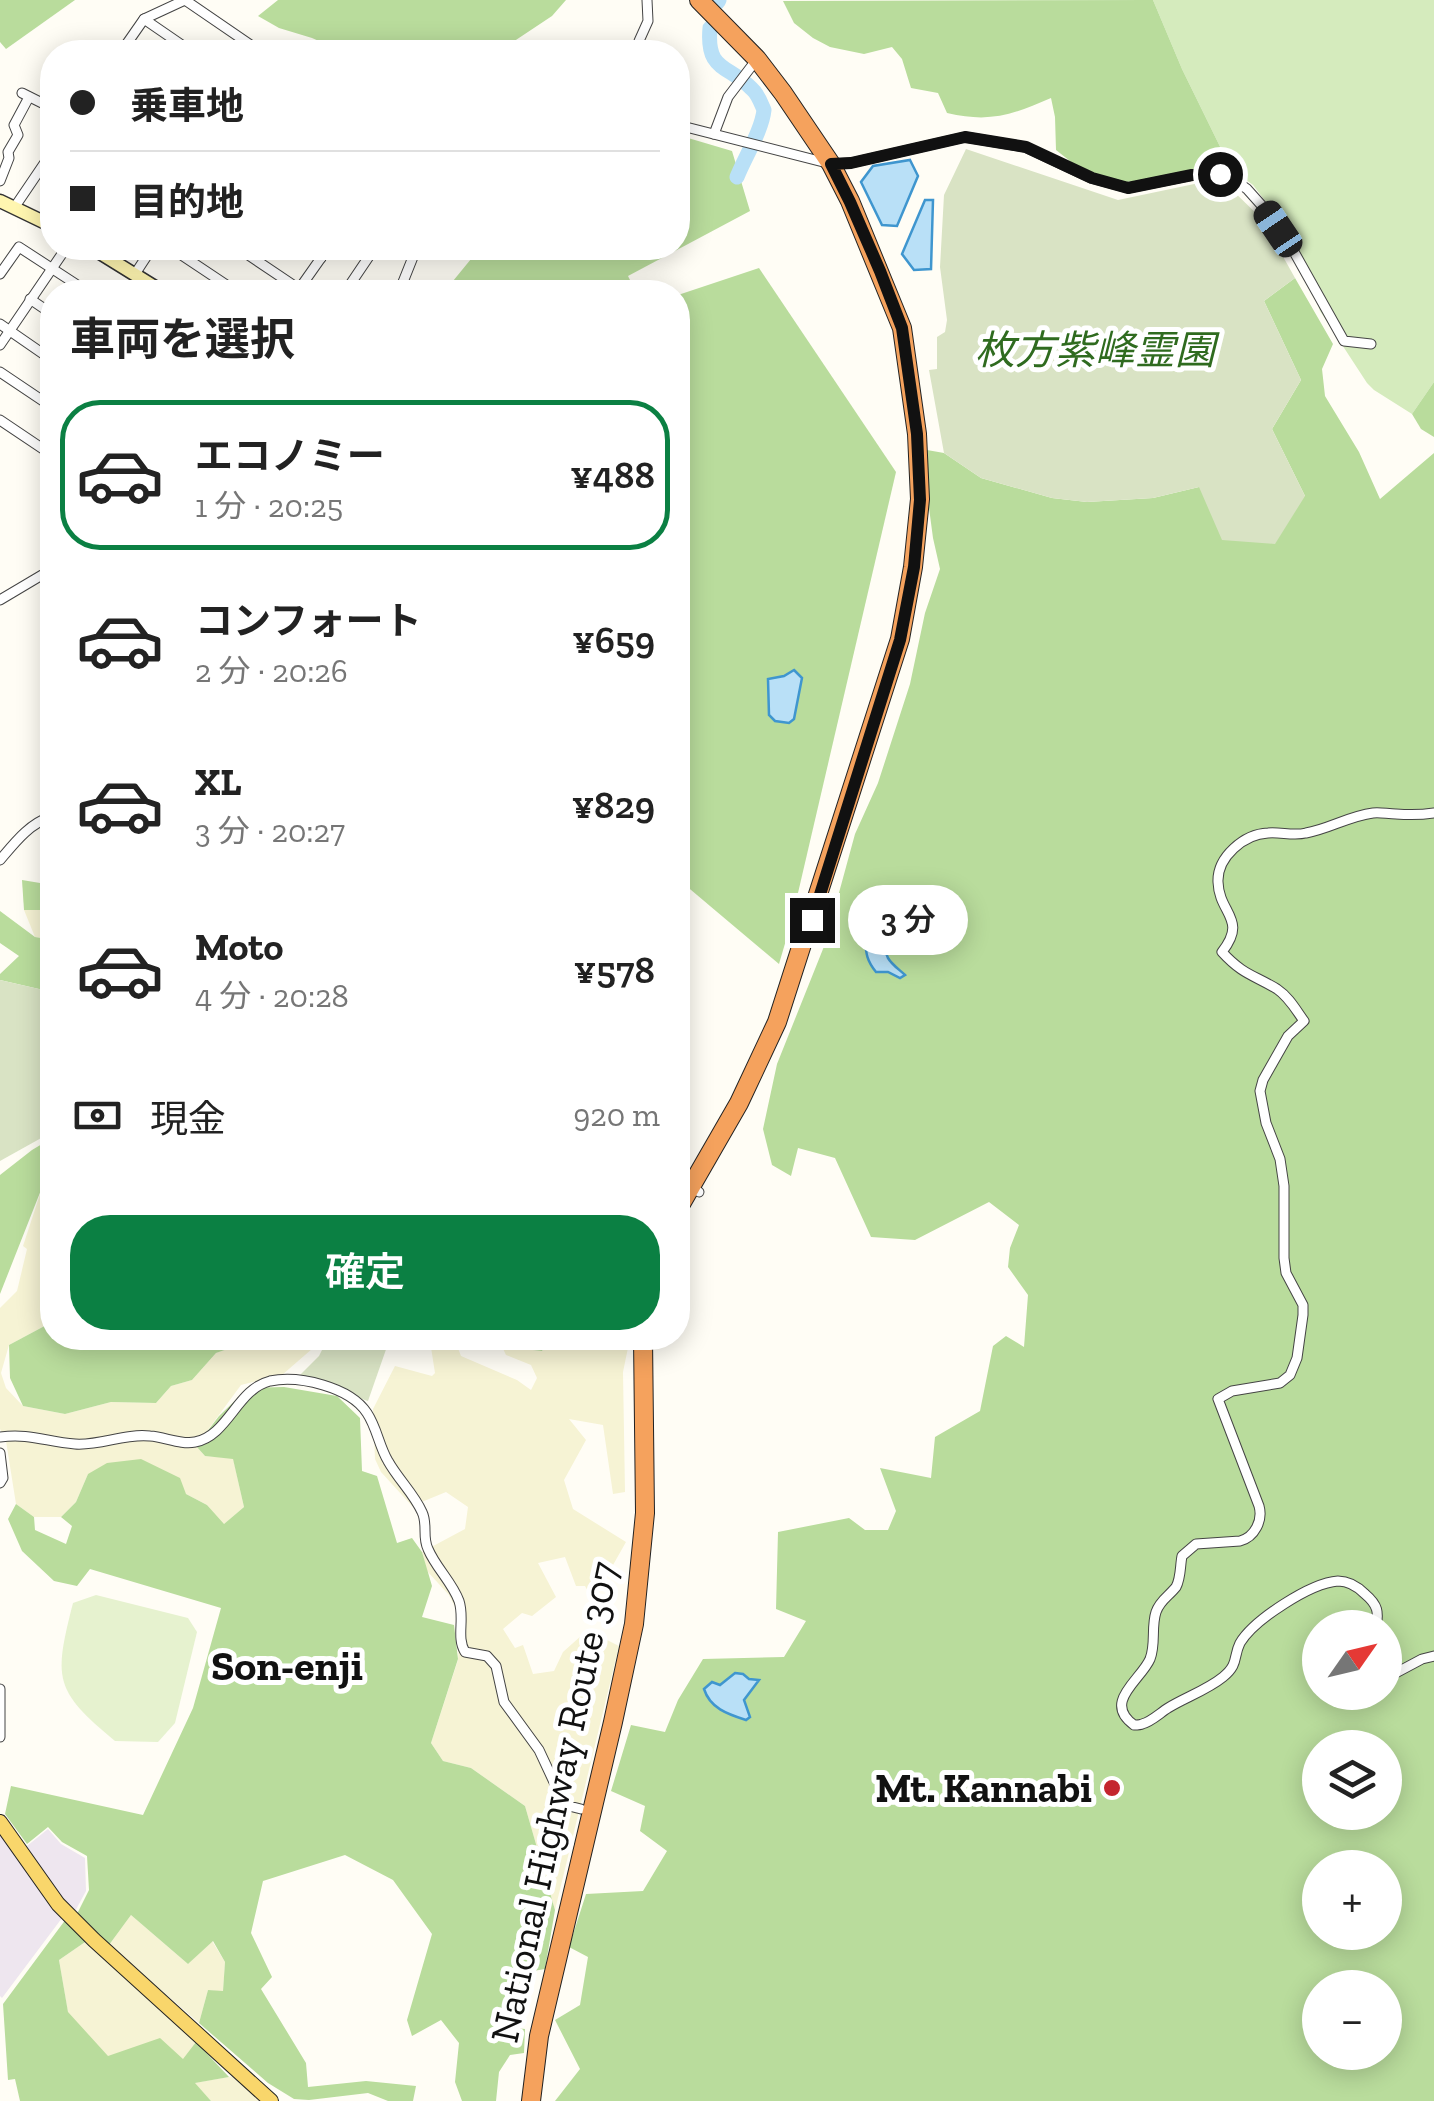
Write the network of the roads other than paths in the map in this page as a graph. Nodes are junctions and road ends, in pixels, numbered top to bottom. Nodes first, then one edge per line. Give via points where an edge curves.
1 (646, 0) edge
2 (699, 0) edge
3 (144, 19) junction
4 (129, 40) edge
5 (175, 40) edge
6 (243, 40) edge
7 (639, 40) edge
8 (757, 59) junction
9 (40, 102) edge
10 (690, 127) edge
11 (714, 134) junction
12 (4, 150) edge
13 (831, 164) junction
14 (40, 176) edge
15 (0, 181) edge
16 (0, 201) edge
17 (14, 208) junction
18 (40, 220) edge
19 (57, 260) edge
20 (112, 260) edge
21 (144, 260) edge
22 (189, 260) edge
23 (255, 260) edge
24 (51, 268) junction
25 (0, 274) edge
26 (135, 274) junction
27 (43, 280) edge
28 (70, 280) edge
29 (145, 280) edge
30 (220, 280) edge
31 (283, 280) edge
32 (40, 284) edge
33 (30, 299) junction
34 (40, 306) edge
35 (4, 328) edge
36 (1372, 344) dead end
37 (0, 345) edge
38 (40, 352) edge
39 (0, 372) edge
40 (40, 399) edge
41 (0, 420) edge
42 (40, 447) edge
43 (40, 577) edge
44 (0, 600) edge
45 (1434, 813) edge
46 (40, 820) edge
47 (0, 860) edge
48 (690, 1182) edge
49 (642, 1350) edge
50 (0, 1437) edge
51 (0, 1454) edge
52 (0, 1483) edge
53 (1378, 1610) edge
54 (1434, 1656) edge
55 (1402, 1670) edge
56 (0, 1689) edge
57 (0, 1737) edge
58 (581, 1809) dead end
59 (0, 1822) edge
60 (271, 2101) edge
61 (531, 2101) edge

1 - 7 street via 648,21
2 - 8 highway
3 - 4 street
3 - 5 street
3 - 6 street via 185,0
8 - 11 street via 728,97
8 - 13 highway
9 - 12 street via 26,95 14,125 18,135
10 - 11 street
11 - 13 street
12 - 15 street via 9,158
13 - 36 street via 965,137 1026,147 1128,188 1192,175 1229,176 1264,208 1344,341
13 - 48 highway via 902,328 917,434 914,567 900,640 777,1022 739,1103
14 - 17 street
16 - 17 street
17 - 18 street
19 - 24 street
20 - 26 street
21 - 26 street
22 - 30 street
23 - 31 street
24 - 25 street via 18,247
24 - 27 street
24 - 28 street
26 - 29 street
32 - 33 street
33 - 34 street
33 - 35 street
35 - 37 street
35 - 38 street
39 - 40 street
41 - 42 street
43 - 44 street
45 - 53 street via 1375,812 1312,832 1265,833 1224,856 1220,866 1219,890 1234,928 1222,952 1247,975 1279,990 1304,1022 1288,1036 1260,1091 1284,1186 1286,1273 1303,1315 1290,1375 1218,1400 1260,1506 1255,1530 1240,1541 1196,1544 1182,1556 1178,1582 1158,1606 1149,1662 1124,1695 1122,1711 1134,1725 1143,1724 1213,1684 1232,1668 1256,1626 1324,1585 1339,1581 1360,1589
46 - 47 street
49 - 61 highway, National Highway Route 307 via 645,1514 634,1624 538,2036
50 - 58 street via 76,1444 148,1435 200,1442 266,1382 306,1382 347,1394 367,1412 380,1447 422,1512 428,1549 461,1606 465,1652 487,1656 496,1666 504,1702 539,1750 560,1795
51 - 52 street
54 - 55 street
56 - 57 street
59 - 60 main road via 58,1904

